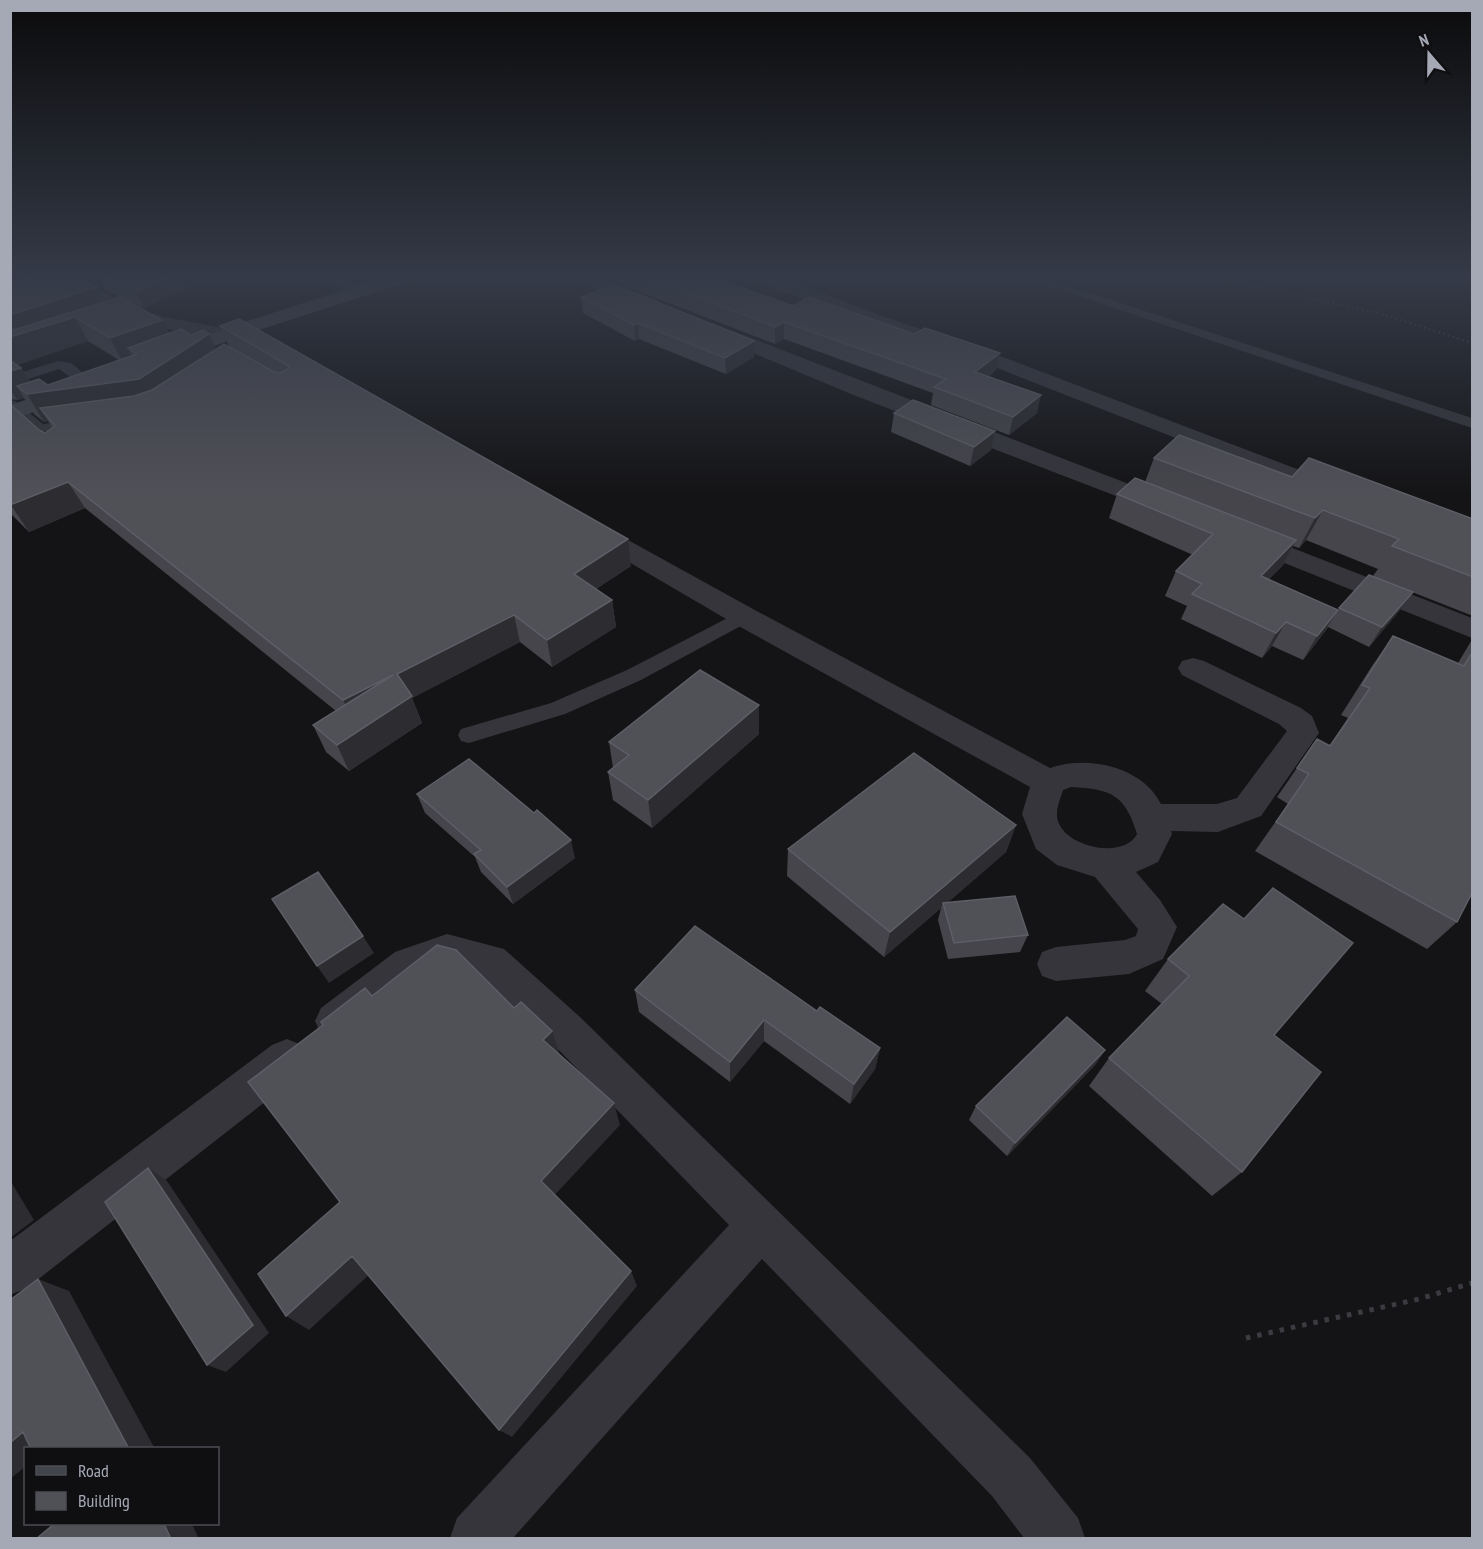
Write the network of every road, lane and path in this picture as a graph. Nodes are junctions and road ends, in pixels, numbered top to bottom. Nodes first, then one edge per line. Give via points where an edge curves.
1 (194, 349) edge
2 (761, 349) edge
3 (961, 349) edge
4 (1248, 349) edge
5 (156, 361) edge
6 (92, 379) joint
7 (10, 381) edge
8 (12, 406) edge
9 (98, 422) edge
10 (1473, 423) edge
11 (40, 429) junction
12 (53, 444) edge
13 (1350, 498) edge
14 (1190, 516) edge
15 (569, 517) edge
16 (1223, 529) edge
17 (743, 616) junction
18 (1473, 629) edge
19 (1193, 668) dead end
20 (469, 735) dead end
21 (1048, 782) junction
22 (1153, 817) junction
23 (1106, 864) junction
24 (1056, 964) dead end
25 (761, 1225) junction
26 (10, 1271) edge
27 (1473, 1283) edge
28 (1246, 1338) dead end
29 (477, 1539) edge
30 (1058, 1539) edge

1 - 5 main road
2 - 14 street
3 - 13 street
4 - 10 lane
6 - 7 lane via 58,366
6 - 8 main road
8 - 11 lane
9 - 11 lane
11 - 12 lane
15 - 17 street
16 - 18 street
17 - 20 lane via 634,675 558,709
17 - 21 street
19 - 22 street via 1290,716 1301,724 1303,733 1249,807 1218,818
21 - 22 street via 1070,774 1095,775 1119,783 1140,798
21 - 23 street via 1037,808 1040,824 1050,840 1086,861
22 - 23 street via 1155,832 1140,856 1125,863
23 - 24 street via 1158,927 1150,947 1130,957
25 - 26 street via 566,1030 490,961 447,951 409,963
25 - 29 street
25 - 30 street via 1011,1477
27 - 28 path

